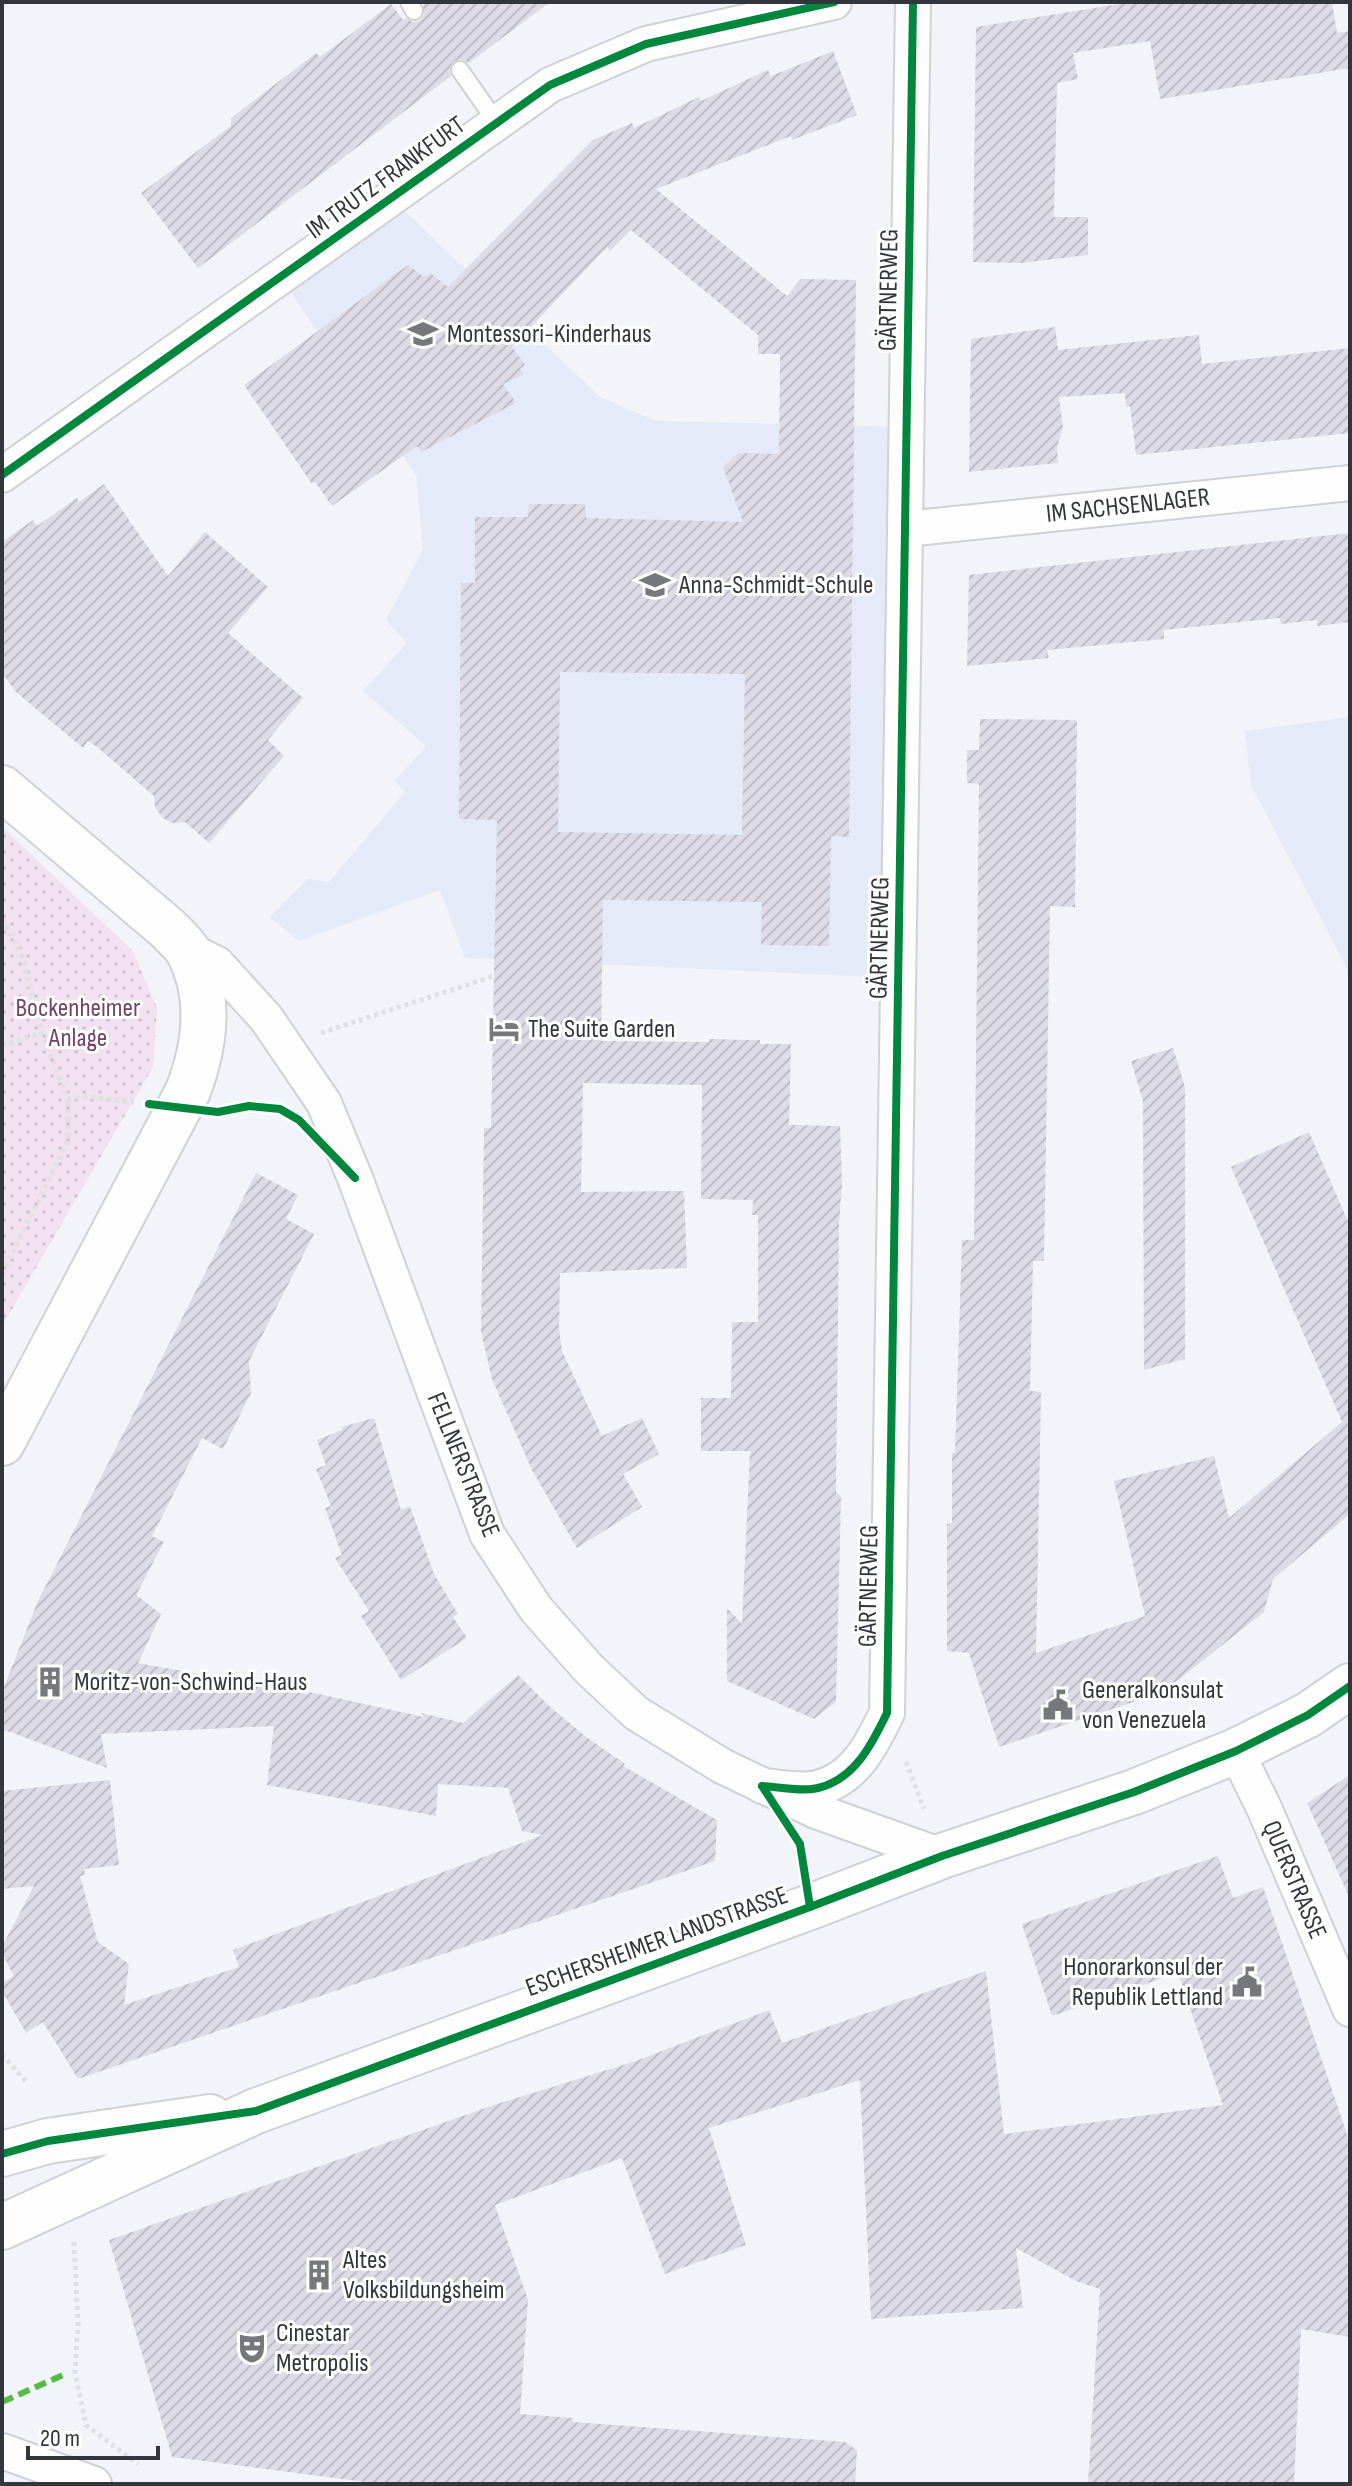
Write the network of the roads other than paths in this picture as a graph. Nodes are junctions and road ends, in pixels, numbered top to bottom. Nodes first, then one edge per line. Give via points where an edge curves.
1 (834, 2) edge
2 (913, 2) edge
3 (460, 70) dead end
4 (497, 123) junction
5 (2, 475) edge
6 (1350, 483) edge
7 (906, 529) junction
8 (2, 788) edge
9 (187, 949) junction
10 (2, 1443) edge
11 (1350, 1686) edge
12 (1236, 1751) junction
13 (762, 1786) junction
14 (942, 1856) junction
15 (1350, 2009) edge
16 (256, 2111) junction
17 (2, 2154) edge
18 (2, 2227) edge
19 (2, 2451) edge
20 (94, 2484) edge

1 - 4 street, IM TRUTZ FRANKFURT via 646,44 550,85
2 - 7 street, GÄRTNERWEG
3 - 4 lane
4 - 5 street, IM TRUTZ FRANKFURT
6 - 7 street, IM SACHSENLAGER
7 - 13 street, GÄRTNERWEG via 887,1713 849,1772 817,1789
8 - 9 main road
9 - 10 main road via 200,980 199,1061 164,1105
9 - 13 street, FELLNERSTRASSE via 217,964 266,1018 324,1103 487,1534 536,1609 636,1713
11 - 12 main road, ESCHERSHEIMER LANDSTRASSE via 1308,1715
12 - 14 main road, ESCHERSHEIMER LANDSTRASSE via 1134,1792
12 - 15 street, QUERSTRASSE
13 - 14 street, FELLNERSTRASSE
14 - 16 main road, ESCHERSHEIMER LANDSTRASSE
16 - 17 main road, ESCHERSHEIMER LANDSTRASSE via 48,2141
16 - 18 main road, ESCHERSHEIMER LANDSTRASSE
19 - 20 street

